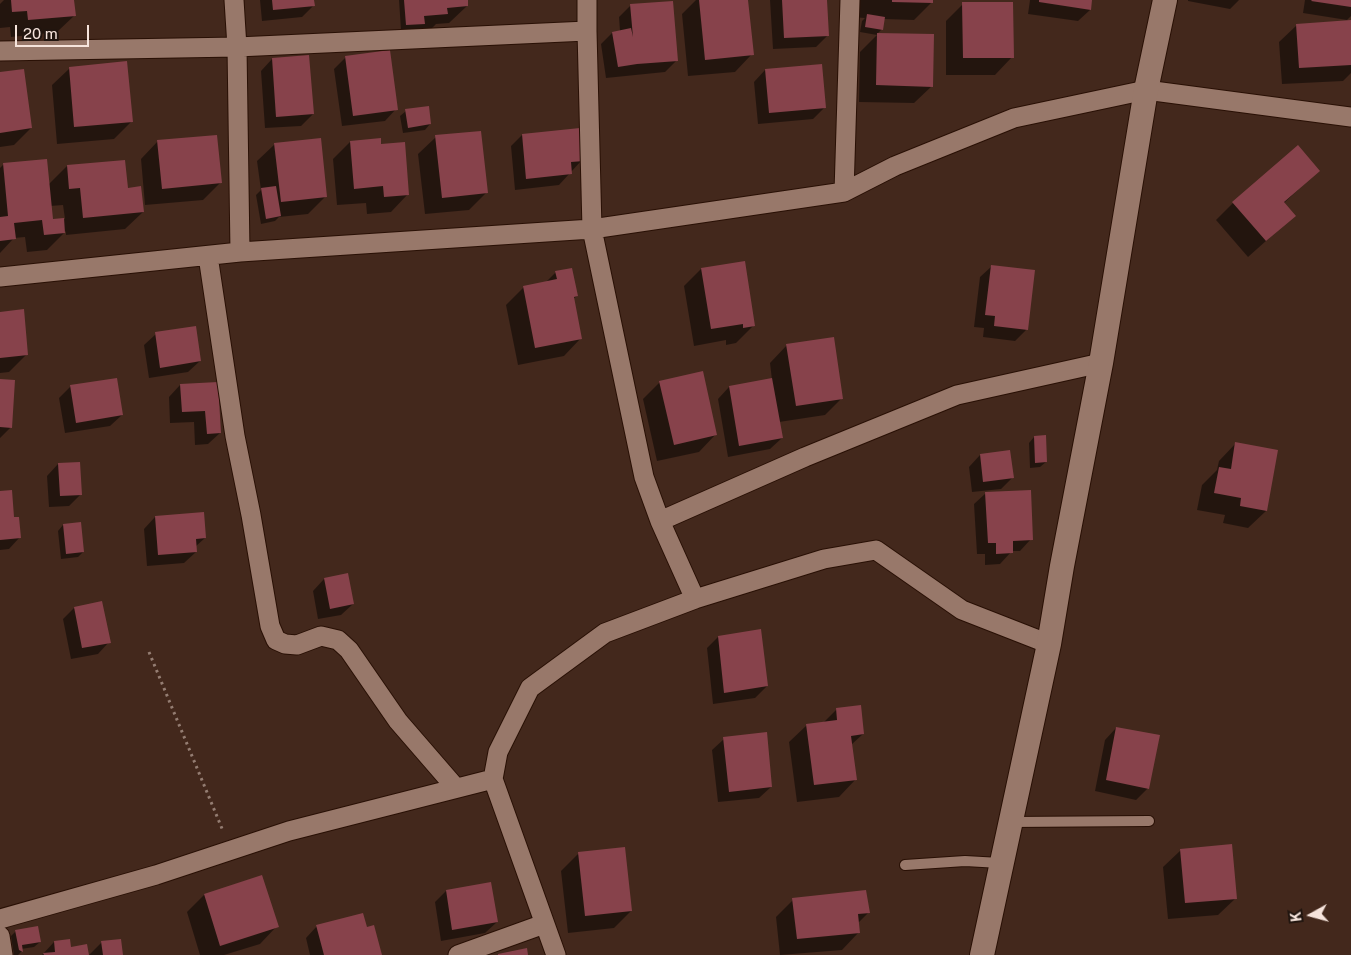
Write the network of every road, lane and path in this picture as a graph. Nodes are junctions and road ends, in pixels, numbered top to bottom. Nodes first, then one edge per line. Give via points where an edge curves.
1 (234, 0) edge
2 (587, 0) edge
3 (850, 0) edge
4 (1165, 0) edge
5 (587, 31) junction
6 (237, 47) junction
7 (0, 51) edge
8 (1146, 90) junction
9 (1351, 118) edge
10 (844, 192) junction
11 (592, 229) junction
12 (240, 252) junction
13 (208, 256) junction
14 (0, 277) edge
15 (1101, 363) junction
16 (660, 521) junction
17 (694, 599) junction
18 (1049, 644) junction
19 (149, 652) dead end
20 (493, 779) junction
21 (456, 788) junction
22 (1149, 821) dead end
23 (1010, 822) junction
24 (231, 850) junction
25 (1000, 863) junction
26 (905, 865) dead end
27 (0, 919) edge
28 (544, 924) junction
29 (0, 936) edge
30 (3, 955) edge
31 (458, 955) edge
32 (556, 955) edge
33 (982, 955) edge

1 - 6 street
2 - 5 street
3 - 10 street
4 - 8 street
5 - 6 street
5 - 11 street
6 - 7 street
6 - 12 street
8 - 9 street
8 - 10 street via 1014,118 895,166
8 - 15 street
10 - 11 street
11 - 12 street
11 - 16 street via 644,477
12 - 13 street
13 - 14 street
13 - 21 street via 235,436 270,626 276,640 296,645 320,636 338,640 349,650 398,721
15 - 16 street via 957,395
15 - 18 street
16 - 17 street
17 - 18 street via 824,559 876,550 962,610
17 - 20 street via 605,633 530,688 498,752
18 - 23 street
19 - 24 path
20 - 21 street
20 - 28 street
21 - 24 street via 289,831
22 - 23 lane
23 - 25 street
24 - 27 street
25 - 26 lane via 965,861
25 - 33 street
28 - 31 street
28 - 32 street
29 - 30 street

